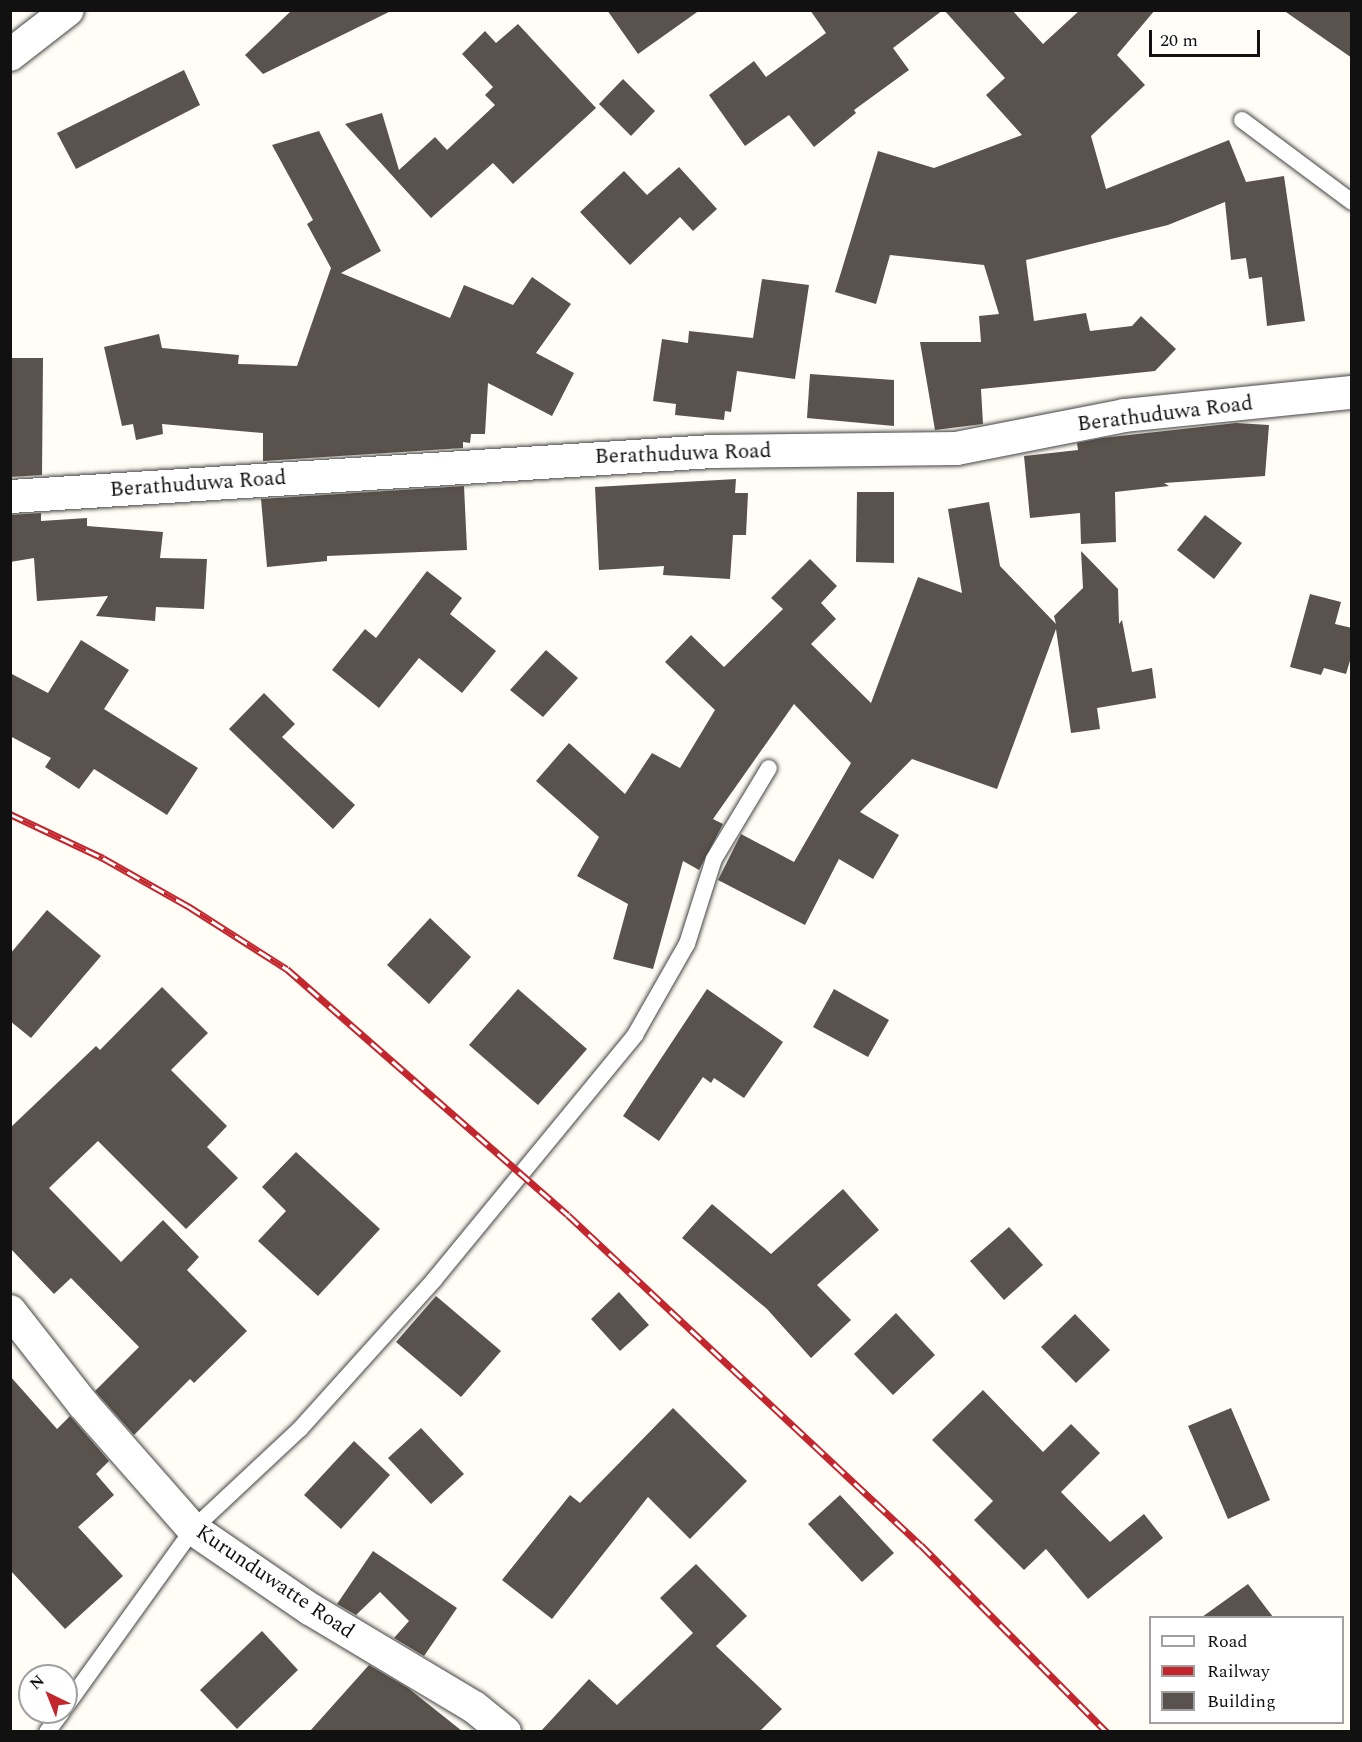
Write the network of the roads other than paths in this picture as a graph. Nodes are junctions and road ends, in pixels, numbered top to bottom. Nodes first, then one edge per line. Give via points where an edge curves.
1 (68, 10) edge
2 (10, 55) edge
3 (1242, 120) dead end
4 (1352, 202) edge
5 (1352, 392) edge
6 (10, 496) edge
7 (769, 768) dead end
8 (10, 1311) edge
9 (193, 1529) junction
10 (78, 1689) edge
11 (505, 1731) edge

1 - 2 street
3 - 4 lane
5 - 6 street, Berathuduwa Road via 1124,415 956,448 712,451
7 - 9 lane via 714,859 687,944 635,1035 434,1280 300,1429
8 - 9 street, Kurunduwatte Road via 83,1404
9 - 10 lane
9 - 11 street, Kurunduwatte Road via 310,1609 474,1707

